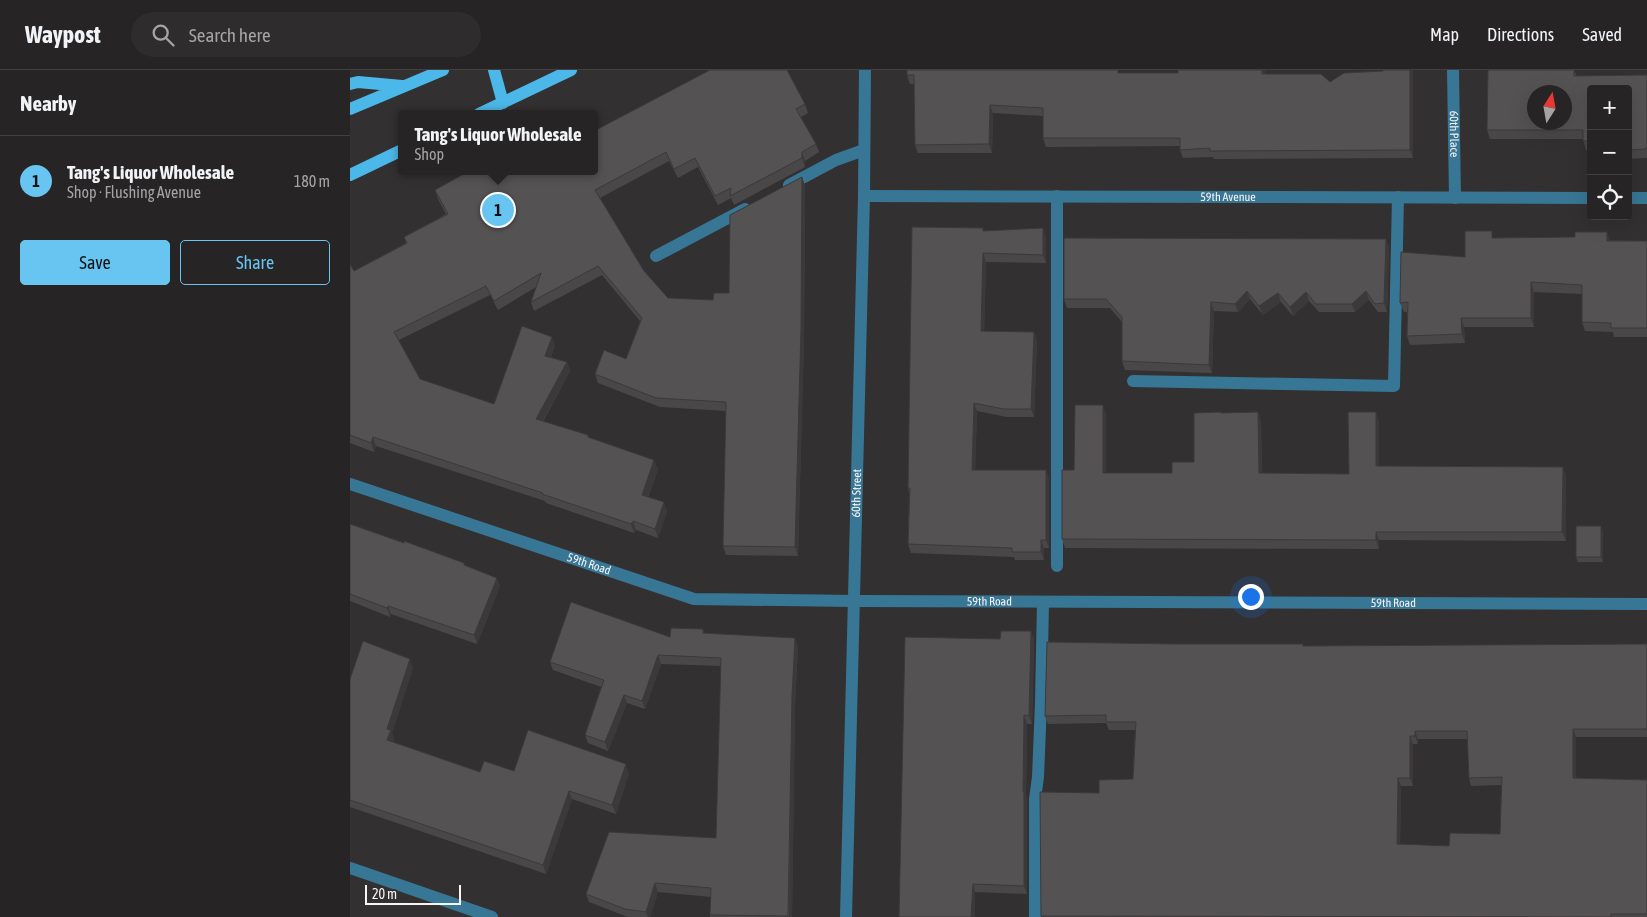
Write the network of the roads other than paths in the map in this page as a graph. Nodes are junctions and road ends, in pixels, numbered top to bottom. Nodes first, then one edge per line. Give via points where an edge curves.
1 (443, 70) edge
2 (494, 70) edge
3 (571, 70) edge
4 (865, 70) edge
5 (1453, 70) edge
6 (350, 84) edge
7 (404, 86) junction
8 (502, 103) junction
9 (350, 110) edge
10 (487, 110) edge
11 (864, 150) junction
12 (398, 152) edge
13 (380, 161) junction
14 (350, 175) edge
15 (350, 184) edge
16 (776, 192) edge
17 (864, 196) junction
18 (1057, 196) junction
19 (1398, 198) junction
20 (1456, 198) junction
21 (1587, 198) edge
22 (1632, 198) edge
23 (1647, 198) edge
24 (759, 201) edge
25 (656, 256) dead end
26 (1133, 382) dead end
27 (350, 484) edge
28 (1057, 566) dead end
29 (854, 602) junction
30 (1043, 602) junction
31 (1647, 604) edge
32 (350, 868) edge
33 (492, 917) edge
34 (846, 917) edge
35 (1034, 917) edge

1 - 7 main road
2 - 8 main road
3 - 8 main road
4 - 11 street, 60th Street
5 - 20 street, 60th Place
6 - 7 main road
7 - 9 main road
8 - 10 main road
11 - 16 street via 836,160
11 - 17 street, 60th Street
12 - 13 main road
13 - 14 main road
13 - 15 main road
17 - 18 street, 59th Avenue
17 - 29 street, 60th Street
18 - 19 street, 59th Avenue
18 - 28 street
19 - 20 street, 59th Avenue
19 - 26 street via 1394,386
20 - 21 street, 59th Avenue
22 - 23 street
24 - 25 street
27 - 29 street, 59th Road via 694,599
29 - 30 street, 59th Road
29 - 34 street, 60th Street
30 - 31 street, 59th Road
30 - 35 street
32 - 33 street

